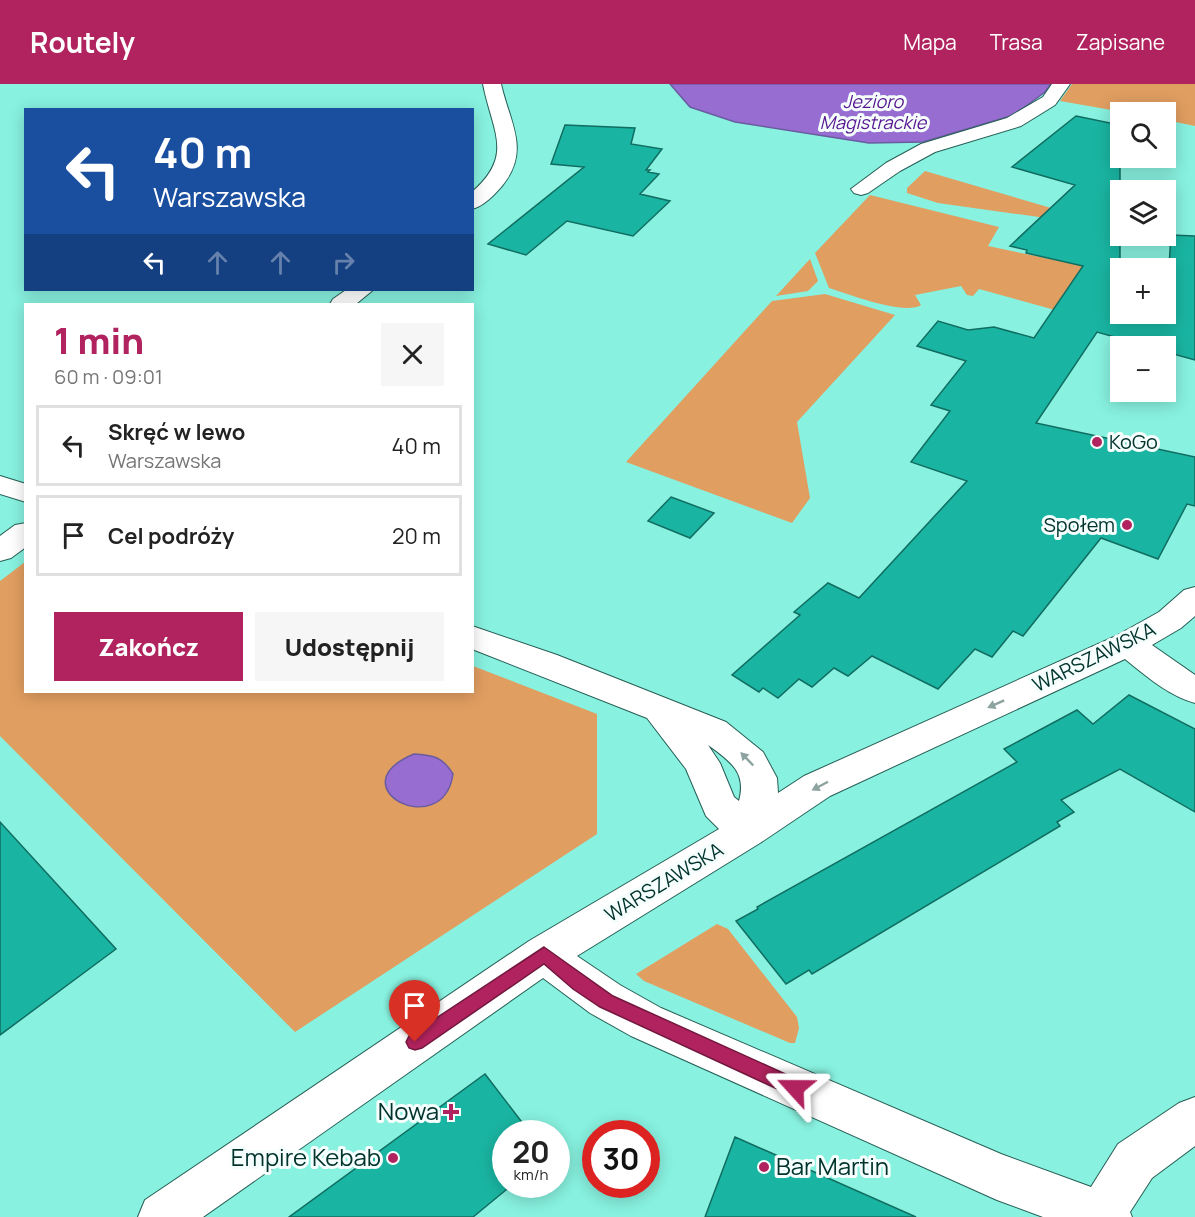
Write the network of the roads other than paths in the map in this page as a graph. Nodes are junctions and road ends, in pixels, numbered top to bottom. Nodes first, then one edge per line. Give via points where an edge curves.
1 (492, 84) edge
2 (1061, 84) edge
3 (861, 189) dead end
4 (474, 201) edge
5 (360, 291) edge
6 (342, 303) edge
7 (0, 485) edge
8 (24, 492) edge
9 (24, 533) edge
10 (0, 551) edge
11 (1195, 598) edge
12 (474, 638) edge
13 (1128, 644) junction
14 (1195, 691) edge
15 (659, 711) junction
16 (747, 832) junction
17 (544, 954) junction
18 (1195, 1119) edge
19 (1103, 1216) edge
20 (162, 1217) edge

1 - 4 street via 509,158 501,178
2 - 3 street via 1049,102 1014,122 928,148
5 - 6 street
7 - 8 street
9 - 10 street
11 - 13 street, WARSZAWSKA via 1170,620
12 - 15 street
13 - 14 street
13 -> 16 street, WARSZAWSKA via 817,786
15 - 16 street via 702,763 719,806
16 -> 15 street via 760,787 756,769 714,731
16 - 17 street, WARSZAWSKA
17 - 19 street via 588,990 646,1022 997,1176
17 - 20 street, WARSZAWSKA
18 - 19 street via 1135,1161

